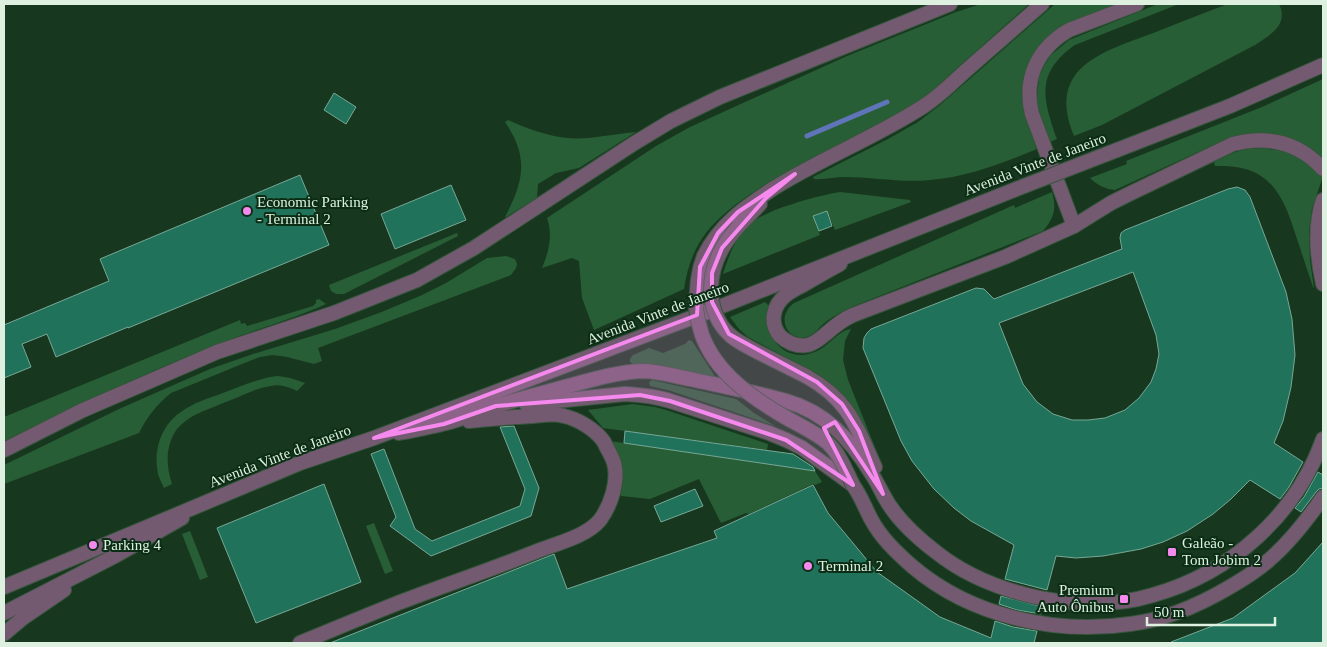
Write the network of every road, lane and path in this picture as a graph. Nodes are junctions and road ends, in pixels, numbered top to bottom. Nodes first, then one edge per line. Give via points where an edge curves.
1 (950, 4) edge
2 (1042, 4) edge
3 (1137, 4) edge
4 (1323, 65) edge
5 (1323, 169) edge
6 (1323, 200) edge
7 (734, 224) junction
8 (1074, 226) junction
9 (866, 248) junction
10 (1323, 284) edge
11 (496, 406) junction
12 (444, 424) junction
13 (374, 438) junction
14 (1323, 439) edge
15 (4, 450) edge
16 (856, 489) junction
17 (883, 494) junction
18 (1323, 497) edge
19 (216, 498) junction
20 (115, 556) junction
21 (4, 587) edge
22 (4, 612) edge
23 (4, 634) edge
24 (300, 643) edge

1 - 15 street via 720,96 671,121 474,248 417,280 334,313 217,352 81,411
2 - 7 street via 926,104 795,174
3 - 8 street via 1069,30 1043,52 1033,72 1029,94 1032,114
4 - 9 street, Avenida Vinte de Janeiro, bridge via 1230,106
5 - 8 street via 1309,156 1278,141 1245,141 1127,195
6 - 10 street via 1318,257
7 - 16 street, bridge via 718,233 700,268 696,308 702,335 719,364 739,386 828,443
7 - 17 street, bridge via 712,274 715,314 729,334 743,344 806,376 842,404 875,467
8 - 9 street via 1006,257 853,315 809,345 795,345 782,338 773,319 778,304 786,295
9 - 13 street, Avenida Vinte de Janeiro
11 - 12 street
11 - 16 street via 625,394 654,396 786,440 810,453
11 - 17 street via 635,372 655,372 725,386 787,401 815,413 838,430 871,472
12 - 13 street
12 - 24 street via 556,415 573,419 603,440 614,463 615,484 607,508 599,520 582,534
13 - 19 street, Avenida Vinte de Janeiro via 300,463
14 - 17 street via 1294,496 1276,520 1248,546 1225,563 1178,587 1129,600 1058,601 992,585 938,554 899,519
16 - 18 street via 877,530 895,551 941,587 980,607 1020,620 1098,627 1156,619 1212,597 1238,582 1268,561 1300,528
19 - 20 street
19 - 21 street, Avenida Vinte de Janeiro
20 - 22 street
20 - 23 street

